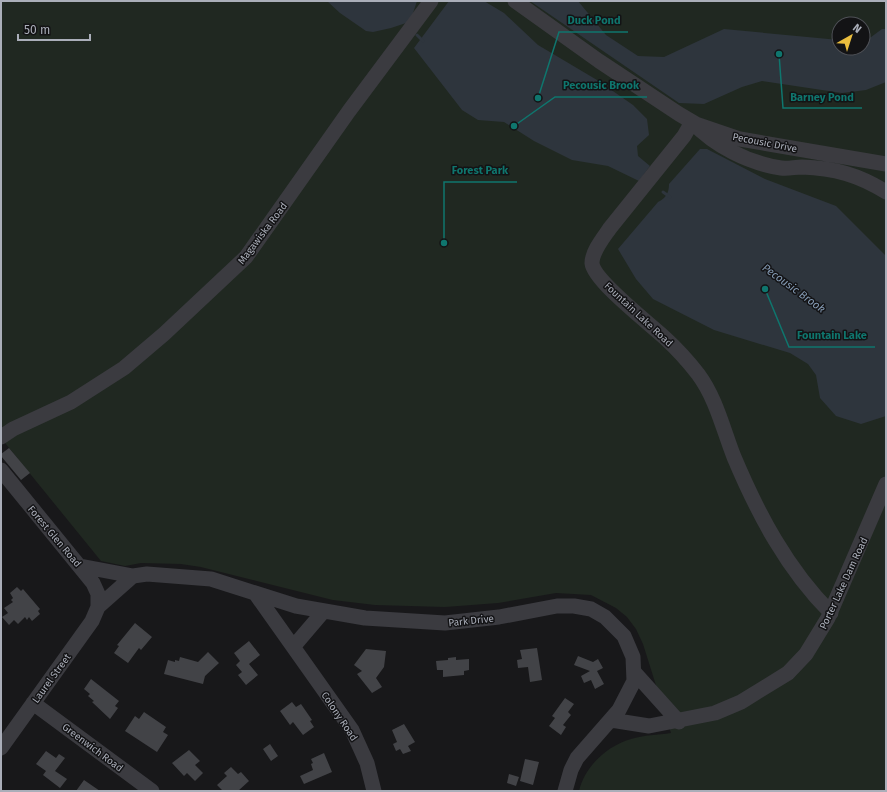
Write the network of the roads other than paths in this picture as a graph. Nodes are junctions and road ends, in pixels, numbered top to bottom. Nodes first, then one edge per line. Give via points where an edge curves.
1 (431, 1) edge
2 (515, 1) edge
3 (692, 122) junction
4 (886, 164) edge
5 (886, 192) edge
6 (1, 437) edge
7 (1, 470) edge
8 (886, 484) edge
9 (80, 566) junction
10 (133, 576) junction
11 (254, 593) junction
12 (98, 607) junction
13 (323, 612) junction
14 (830, 613) junction
15 (294, 646) junction
16 (635, 673) junction
17 (33, 703) junction
18 (612, 720) junction
19 (679, 722) junction
20 (1, 748) edge
21 (152, 791) edge
22 (374, 791) edge
23 (565, 791) edge

1 - 6 street, Magawiska Road via 349,111 246,257 169,330 124,368 72,402
2 - 3 street, Pecousic Drive via 599,61
3 - 4 street, Pecousic Drive via 740,139
3 - 5 street via 721,146 757,162 781,168 824,169 853,174
3 - 14 street, Fountain Lake Road via 684,136 610,228 600,243 592,263 608,288 667,340 701,379 711,397 740,471 777,544 805,586
7 - 9 street, Forest Glen Road
8 - 14 street, Porter Lake Dam Road
9 - 10 street, Park Drive
9 - 12 street, Forest Glen Road via 94,583 98,594
10 - 11 street, Park Drive via 147,574 211,580
10 - 12 street
11 - 13 street, Park Drive
11 - 15 street, Colony Road
12 - 17 street, Laurel Street via 92,621
13 - 15 street
13 - 16 street, Park Drive via 365,618 445,623 499,618 556,606 583,607 605,617 624,636 633,657
14 - 19 street, Porter Lake Dam Road via 806,654 788,673 728,708
15 - 22 street, Colony Road via 352,730 365,758
16 - 18 street, Park Drive via 632,688
16 - 19 street
17 - 20 street, Laurel Street
17 - 21 street, Greenwich Road
18 - 19 street, Porter Lake Dam Road via 649,726
18 - 23 street, Park Drive via 577,758 570,770

